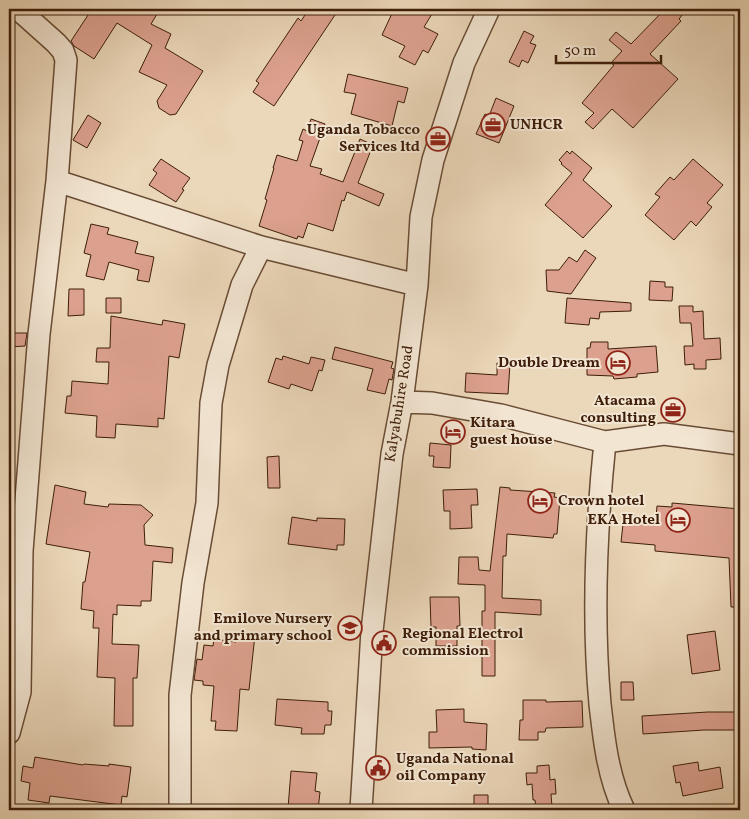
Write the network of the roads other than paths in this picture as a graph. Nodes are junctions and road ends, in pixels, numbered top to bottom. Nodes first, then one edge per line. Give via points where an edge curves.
1 (18, 9) edge
2 (490, 9) edge
3 (57, 181) junction
4 (261, 246) junction
5 (416, 285) junction
6 (402, 402) junction
7 (605, 442) junction
8 (740, 444) edge
9 (15, 692) edge
10 (9, 733) edge
11 (180, 810) edge
12 (361, 810) edge
13 (624, 810) edge

1 - 3 street via 56,43 66,60
2 - 5 street, Kalyabuhire Road via 464,63 432,160 421,217
3 - 4 street
3 - 9 street via 39,334
4 - 5 street
4 - 11 street via 242,285 218,365 211,403 207,503 193,583 180,695
5 - 6 street, Kalyabuhire Road
6 - 7 street via 432,403 501,415
6 - 12 street, Kalyabuhire Road via 392,454 372,631
7 - 8 street via 664,434
7 - 13 street via 595,582 597,668 604,742
9 - 10 street

